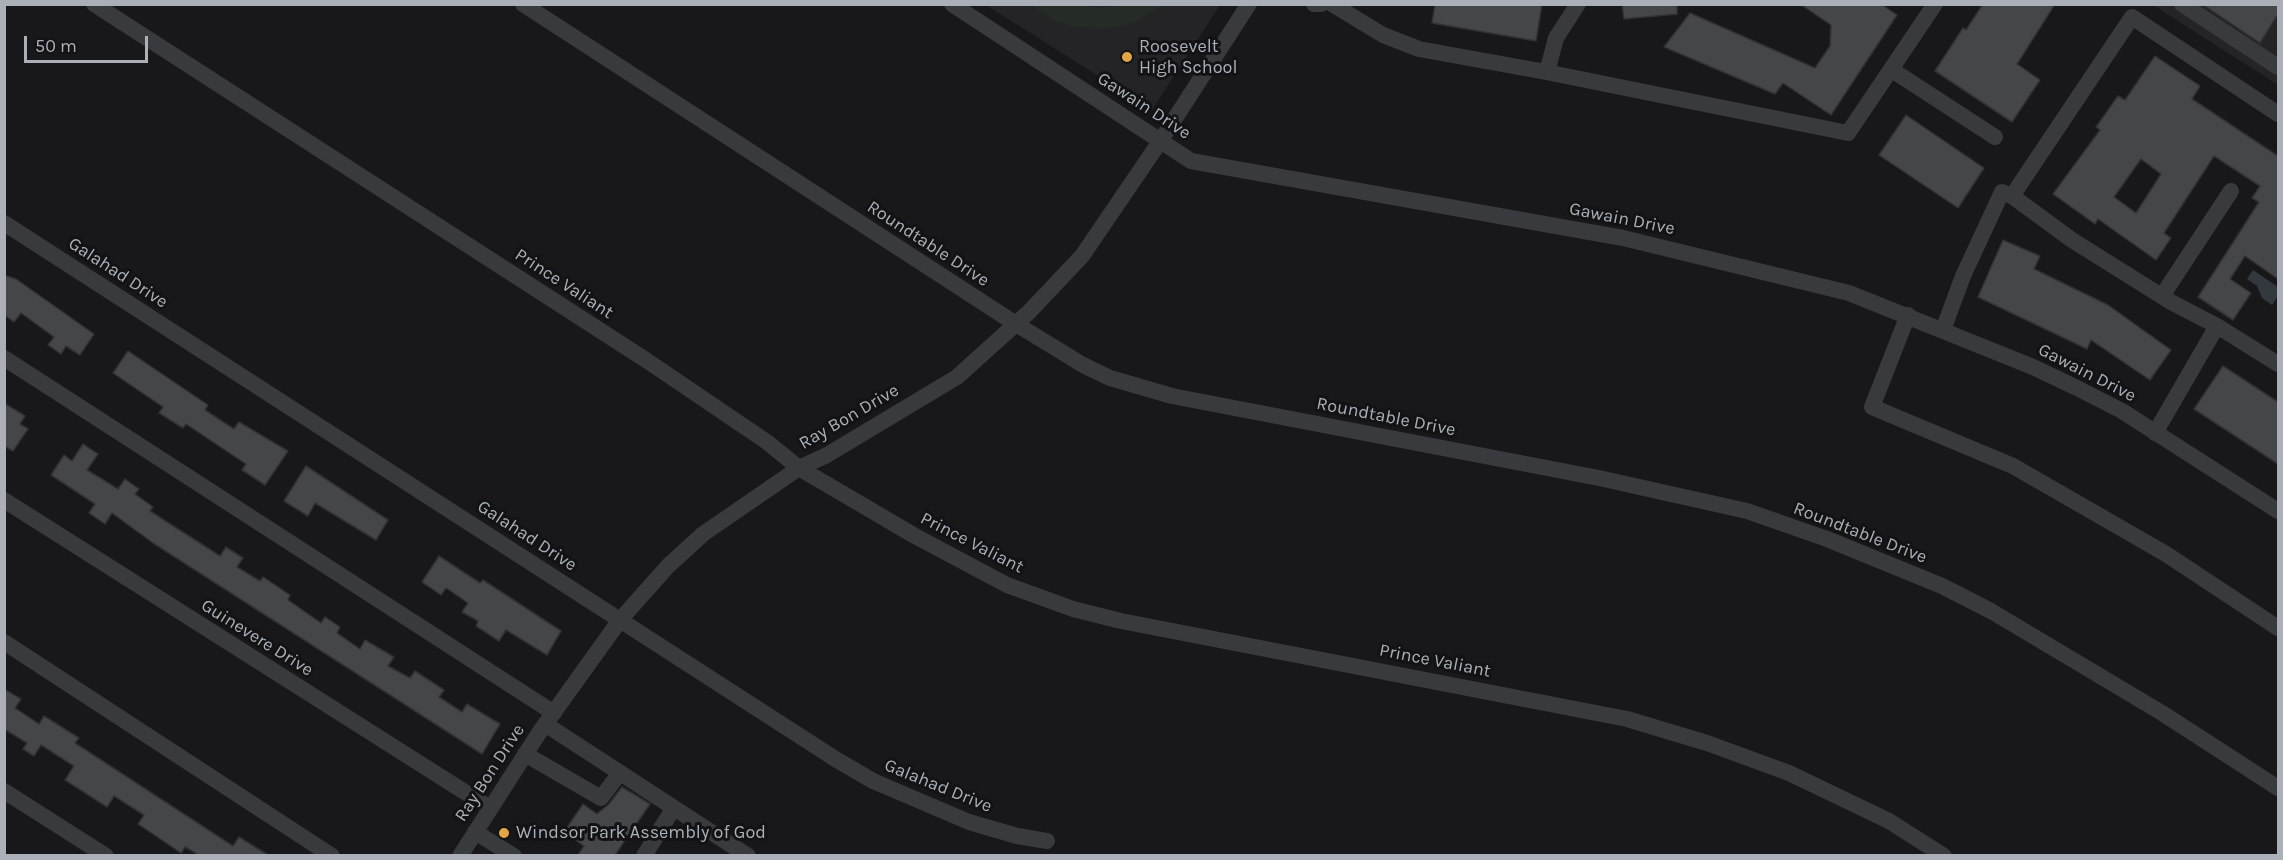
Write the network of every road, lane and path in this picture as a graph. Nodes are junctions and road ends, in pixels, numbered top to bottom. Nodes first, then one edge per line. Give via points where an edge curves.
1 (94, 4) edge
2 (523, 4) edge
3 (952, 4) edge
4 (1249, 4) edge
5 (1314, 4) edge
6 (1321, 4) edge
7 (1332, 4) edge
8 (1578, 4) edge
9 (1935, 4) edge
10 (2182, 4) edge
11 (2278, 67) edge
12 (1892, 70) junction
13 (1547, 72) junction
14 (2278, 114) edge
15 (1995, 137) dead end
16 (1161, 140) junction
17 (2231, 191) dead end
18 (2012, 196) junction
19 (4, 223) edge
20 (2162, 296) junction
21 (1908, 315) junction
22 (1016, 324) junction
23 (2217, 326) junction
24 (1943, 330) junction
25 (4, 358) edge
26 (2278, 364) edge
27 (2156, 433) junction
28 (799, 468) junction
29 (4, 500) edge
30 (2278, 511) edge
31 (620, 620) junction
32 (2278, 628) edge
33 (4, 642) edge
34 (550, 718) junction
35 (525, 754) junction
36 (619, 774) junction
37 (2278, 788) edge
38 (4, 791) edge
39 (490, 808) junction
40 (673, 809) junction
41 (475, 831) junction
42 (1047, 841) dead end
43 (106, 855) edge
44 (332, 855) edge
45 (460, 855) edge
46 (514, 855) edge
47 (644, 855) edge
48 (748, 855) edge
49 (1944, 855) edge

1 - 28 street, Prince Valiant via 646,360
2 - 22 street, Roundtable Drive
3 - 16 street, Gawain Drive
4 - 16 street, Ray Bon Drive
5 - 6 street
7 - 13 street via 1383,35 1419,49
8 - 13 street via 1556,39
9 - 12 street
10 - 11 street
12 - 13 street via 1848,133
12 - 15 street
14 - 18 street via 2132,17
16 - 21 street, Gawain Drive via 1191,161 1664,246 1848,293
16 - 22 street, Ray Bon Drive via 1082,256
17 - 20 street
18 - 20 street via 2072,240
18 - 24 street via 2002,192
19 - 31 street, Galahad Drive
20 - 23 street
21 - 24 street, Gawain Drive
21 - 32 street via 1872,407 2013,466 2166,554
22 - 28 street, Ray Bon Drive via 957,377
22 - 37 street, Roundtable Drive via 1083,365 1139,388 1599,478 1747,511 1827,539 1942,586 1990,611 2162,713
23 - 26 street
23 - 27 street
24 - 27 street, Gawain Drive via 2068,384
25 - 34 street
27 - 30 street, Gawain Drive
28 - 31 street, Ray Bon Drive via 703,534
28 - 49 street, Prince Valiant via 979,571 1073,609 1627,719 1789,774 1889,821
29 - 39 street, Guinevere Drive
31 - 34 street, Ray Bon Drive
31 - 42 street, Galahad Drive via 873,781 969,822
33 - 44 street
34 - 35 street, Ray Bon Drive
34 - 36 street
35 - 36 street via 601,798
35 - 39 street, Ray Bon Drive
36 - 40 street
38 - 43 street
39 - 41 street, Ray Bon Drive
40 - 47 street
40 - 48 street
41 - 45 street, Ray Bon Drive
41 - 46 street

